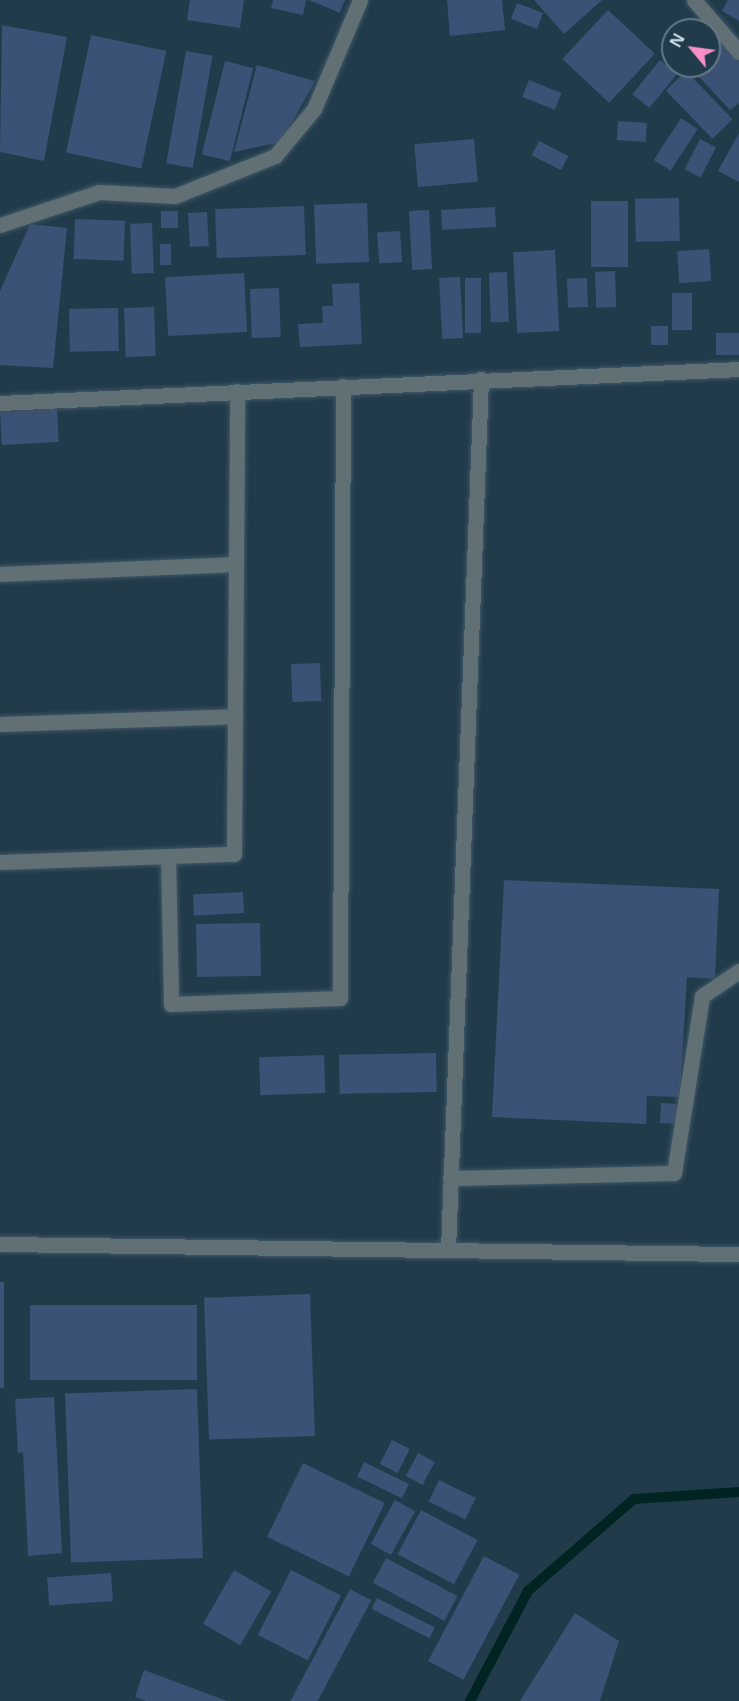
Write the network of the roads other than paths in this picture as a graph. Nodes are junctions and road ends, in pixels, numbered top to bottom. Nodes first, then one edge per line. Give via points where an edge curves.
1 (360, 0) edge
2 (694, 0) edge
3 (739, 52) edge
4 (0, 225) edge
5 (739, 369) edge
6 (481, 379) junction
7 (343, 386) junction
8 (237, 391) junction
9 (0, 403) edge
10 (236, 564) junction
11 (0, 574) edge
12 (235, 716) junction
13 (0, 724) edge
14 (168, 856) junction
15 (0, 862) edge
16 (739, 971) edge
17 (450, 1178) junction
18 (0, 1244) edge
19 (448, 1250) junction
20 (739, 1254) edge

1 - 4 street via 314,110 275,156 175,196 99,192
2 - 3 street
5 - 6 street
6 - 7 street
6 - 17 street
7 - 8 street
7 - 14 street via 339,998 171,1004
8 - 9 street
8 - 10 street
10 - 11 street
10 - 12 street
12 - 13 street
12 - 14 street via 234,854
14 - 15 street
16 - 17 street via 702,996 674,1173
17 - 19 street
18 - 19 street
19 - 20 street

